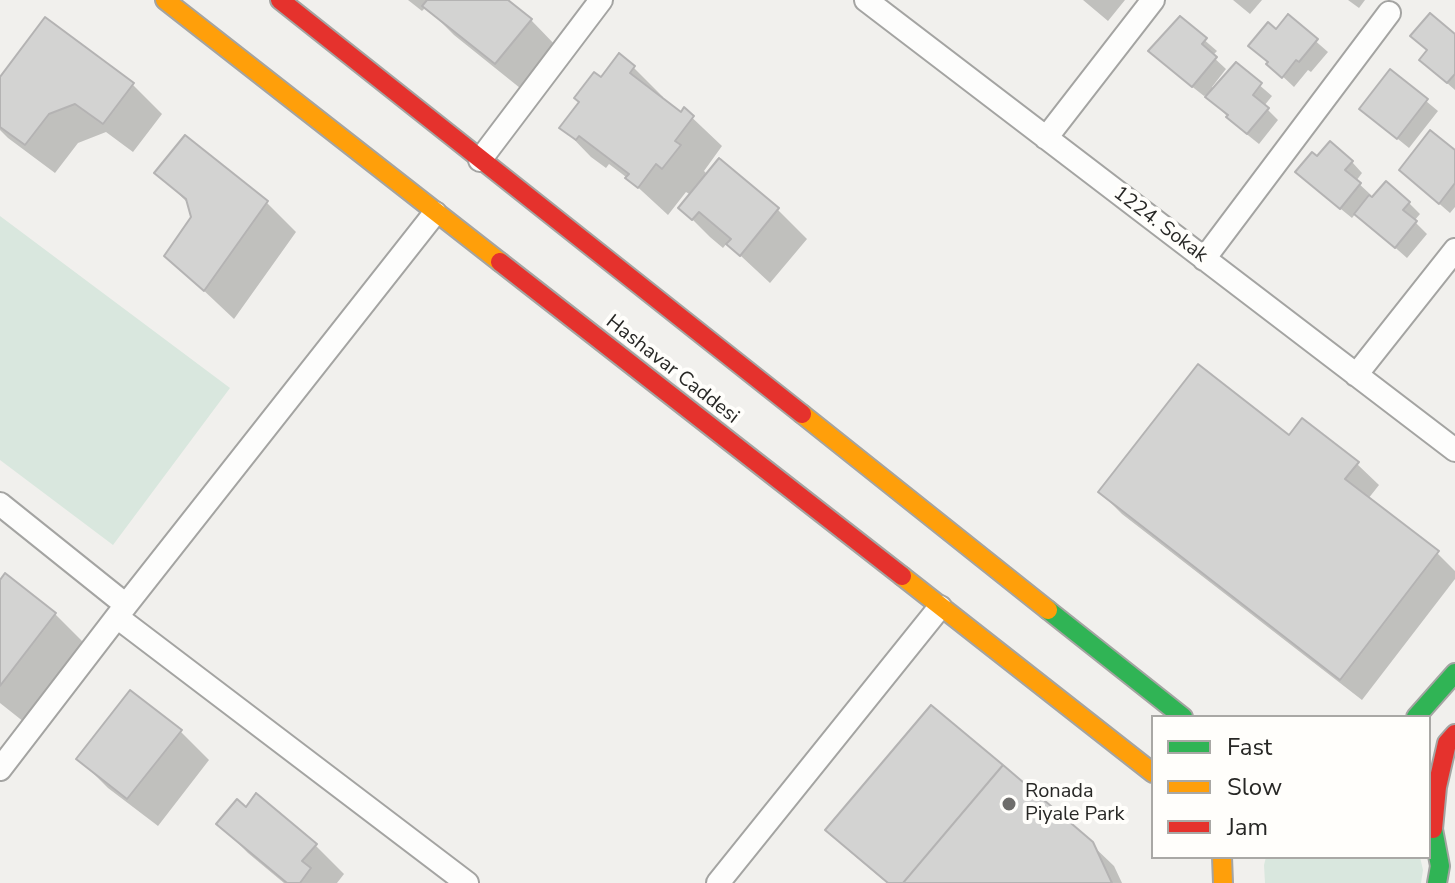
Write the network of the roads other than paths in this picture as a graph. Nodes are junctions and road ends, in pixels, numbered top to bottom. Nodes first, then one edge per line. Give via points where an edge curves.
1 (165, 0) edge
2 (280, 0) edge
3 (601, 0) edge
4 (1153, 0) edge
5 (872, 2) edge
6 (1389, 13) dead end
7 (1046, 138) junction
8 (480, 160) junction
9 (435, 213) junction
10 (1455, 250) edge
11 (1204, 259) junction
12 (1356, 375) junction
13 (1455, 450) edge
14 (0, 504) edge
15 (940, 607) junction
16 (121, 611) junction
17 (1455, 673) edge
18 (1180, 715) edge
19 (1418, 715) edge
20 (1455, 734) edge
21 (0, 769) edge
22 (1151, 771) edge
23 (1431, 825) edge
24 (1221, 859) edge
25 (1440, 877) edge
26 (467, 883) edge
27 (718, 883) edge
28 (1223, 883) edge

1 - 9 main road, Hashavar Caddesi
2 - 8 main road
3 - 8 street
4 - 7 street
5 - 7 street, 1224. Sokak
6 - 11 street
7 - 11 street, 1224. Sokak
8 - 18 main road
9 - 15 main road, Hashavar Caddesi
9 - 16 street
10 - 12 street
11 - 12 street, 1224. Sokak
12 - 13 street, 1224. Sokak
14 - 16 street
15 - 22 main road, Hashavar Caddesi
15 - 27 street
16 - 21 street
16 - 26 street
17 - 19 main road
20 - 23 main road via 1447,743
23 - 25 main road
24 - 28 main road

